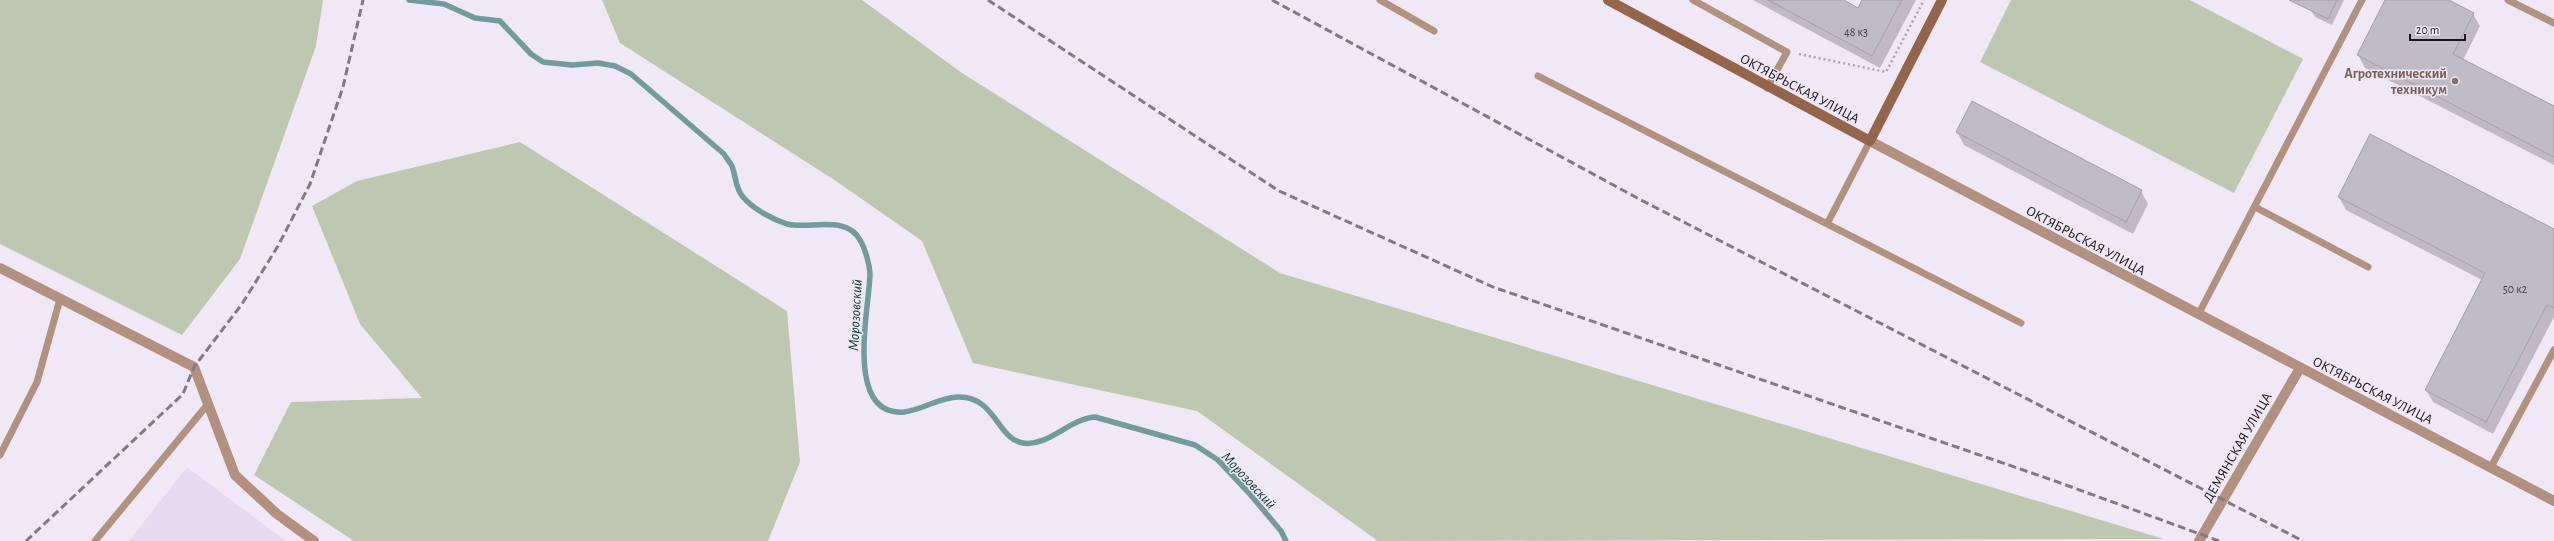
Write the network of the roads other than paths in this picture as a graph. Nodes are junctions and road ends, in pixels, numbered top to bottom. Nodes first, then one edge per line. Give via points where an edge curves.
1 (1380, 0) edge
2 (1608, 0) edge
3 (1693, 0) edge
4 (1942, 0) edge
5 (2362, 0) edge
6 (2508, 0) edge
7 (2554, 23) edge
8 (1434, 31) dead end
9 (1538, 76) dead end
10 (1767, 88) junction
11 (1870, 141) junction
12 (2255, 207) junction
13 (1826, 224) junction
14 (2368, 267) dead end
15 (0, 268) edge
16 (60, 299) junction
17 (2198, 315) junction
18 (2020, 323) dead end
19 (2554, 350) edge
20 (2300, 368) junction
21 (208, 404) junction
22 (0, 455) edge
23 (2492, 467) junction
24 (2554, 501) edge
25 (95, 541) edge
26 (314, 541) edge
27 (2199, 541) edge

1 - 8 lane
2 - 10 main road, ОКТЯБРЬСКАЯ УЛИЦА
3 - 10 lane via 1787,52
4 - 11 main road
5 - 12 lane
6 - 7 lane
9 - 13 lane
10 - 11 main road, ОКТЯБРЬСКАЯ УЛИЦА
11 - 13 lane
11 - 17 street, ОКТЯБРЬСКАЯ УЛИЦА
12 - 14 lane
12 - 17 lane
13 - 18 lane
15 - 16 street
16 - 21 street via 194,367
16 - 22 lane via 38,382
17 - 20 street, ОКТЯБРЬСКАЯ УЛИЦА
19 - 23 lane
20 - 23 street, ОКТЯБРЬСКАЯ УЛИЦА
20 - 27 street, ДЕМЯНСКАЯ УЛИЦА
21 - 25 lane
21 - 26 street via 236,475 277,514
23 - 24 street, ОКТЯБРЬСКАЯ УЛИЦА

